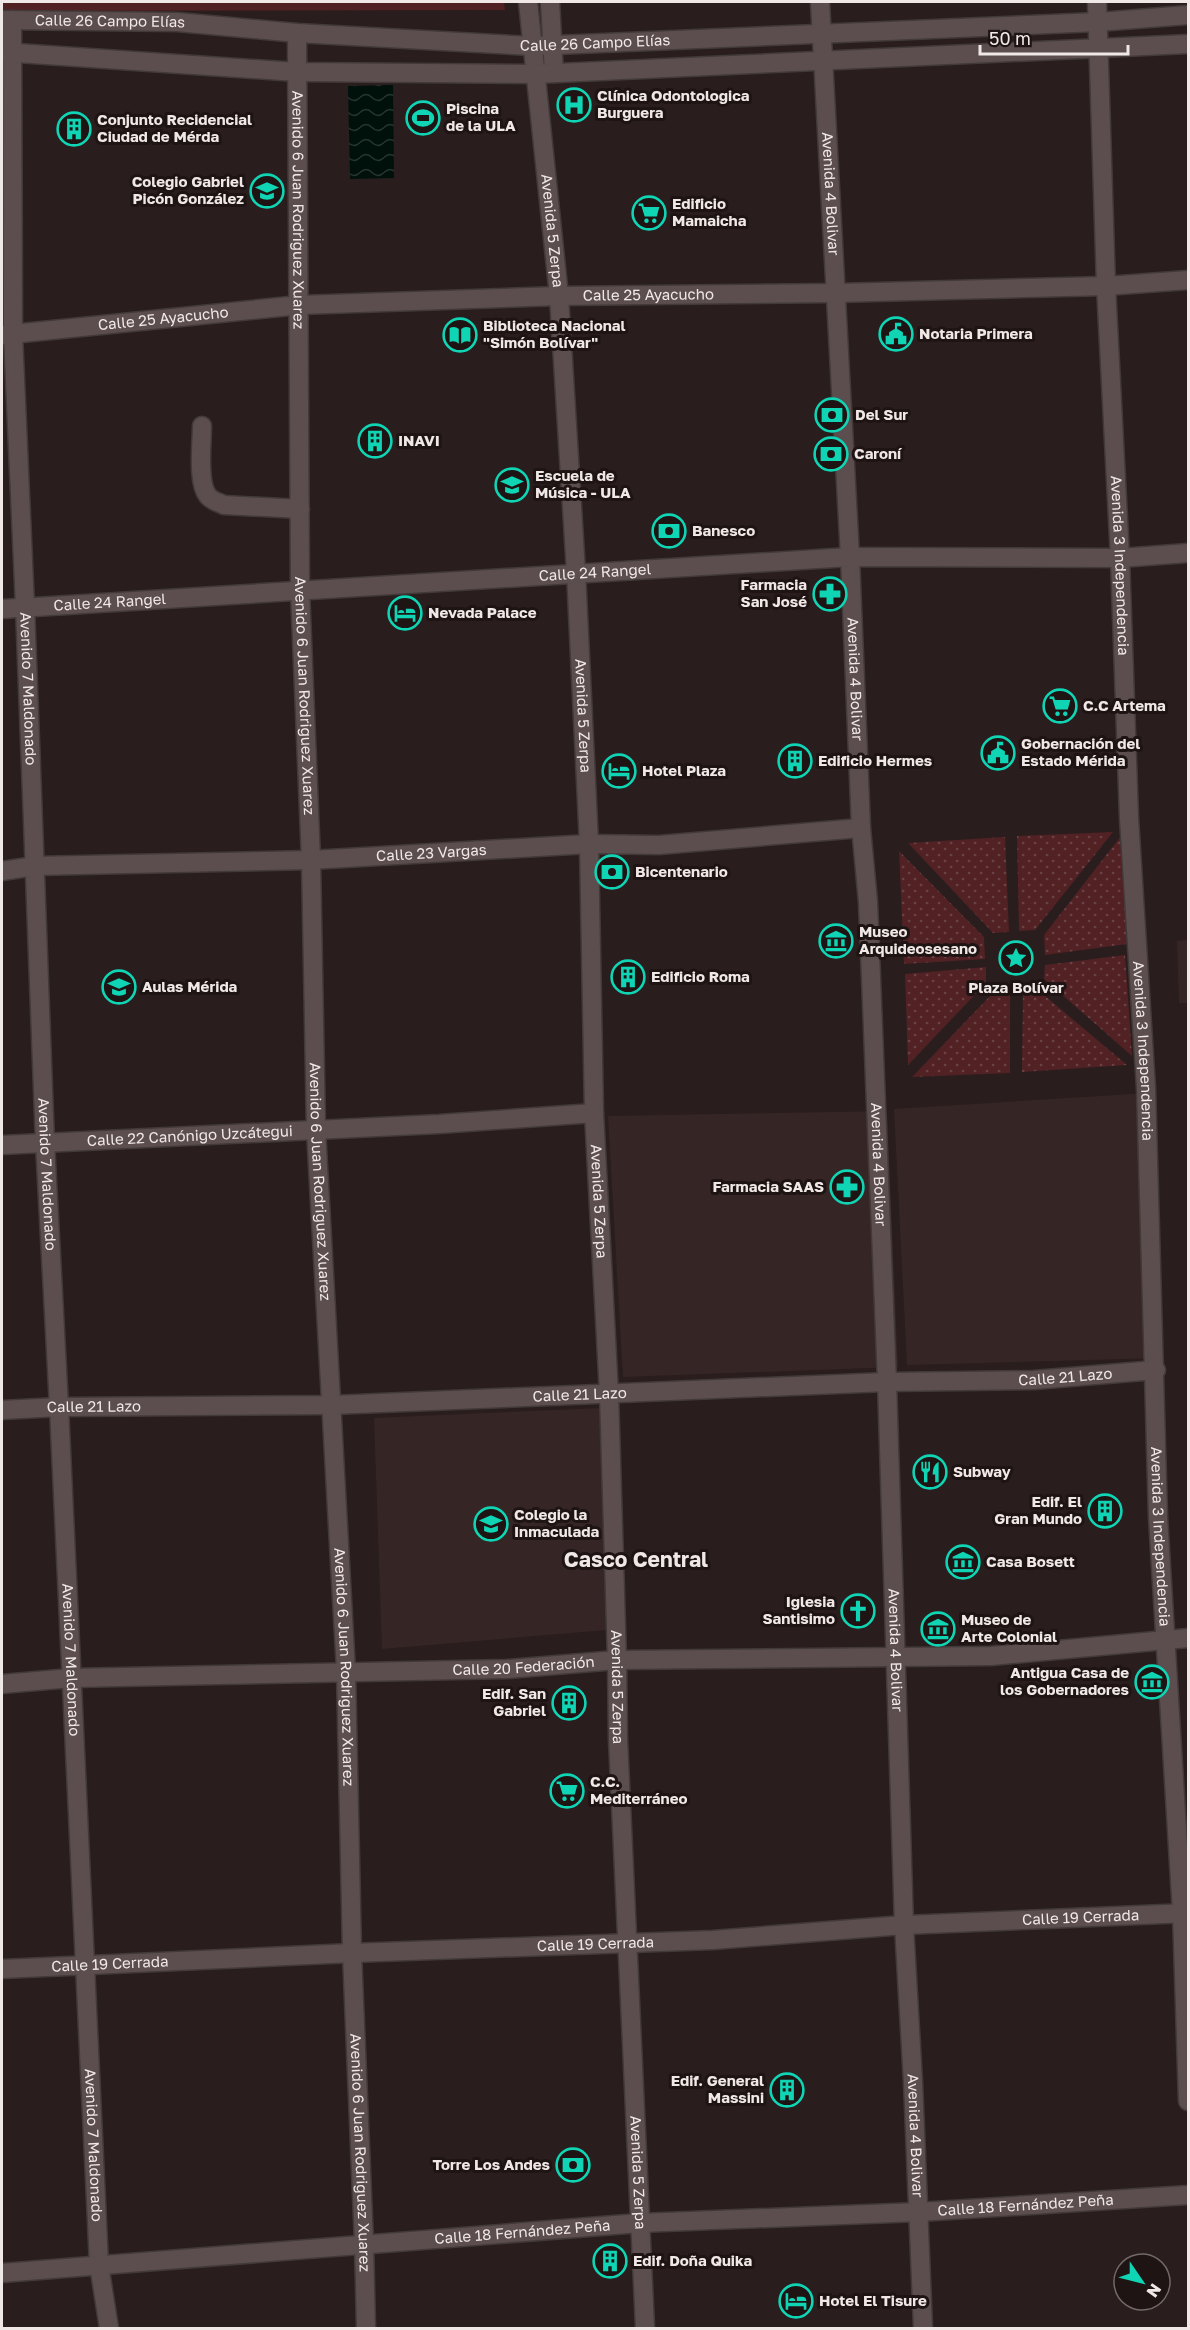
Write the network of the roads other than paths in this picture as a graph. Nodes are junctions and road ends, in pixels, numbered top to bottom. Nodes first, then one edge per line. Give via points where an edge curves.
1 (528, 2) edge
2 (550, 2) edge
3 (820, 2) edge
4 (1097, 2) edge
5 (1188, 15) edge
6 (7, 20) edge
7 (1098, 22) junction
8 (297, 33) junction
9 (821, 33) junction
10 (1188, 44) edge
11 (552, 45) junction
12 (532, 46) junction
13 (1099, 49) junction
14 (6, 52) edge
15 (823, 61) junction
16 (297, 72) junction
17 (554, 73) junction
18 (536, 74) junction
19 (1188, 280) edge
20 (1106, 286) junction
21 (837, 293) junction
22 (559, 296) junction
23 (300, 305) junction
24 (7, 335) edge
25 (202, 426) dead end
26 (300, 509) junction
27 (1188, 553) edge
28 (850, 556) junction
29 (1120, 558) junction
30 (576, 572) junction
31 (300, 590) junction
32 (25, 607) junction
33 (2, 609) edge
34 (861, 828) junction
35 (590, 844) junction
36 (311, 860) junction
37 (35, 866) junction
38 (2, 871) edge
39 (594, 1113) junction
40 (316, 1130) junction
41 (45, 1143) junction
42 (2, 1146) edge
43 (1156, 1370) junction
44 (887, 1382) junction
45 (609, 1394) junction
46 (332, 1405) junction
47 (59, 1407) junction
48 (2, 1410) edge
49 (1188, 1638) edge
50 (1166, 1639) junction
51 (896, 1658) junction
52 (618, 1660) junction
53 (346, 1671) junction
54 (71, 1678) junction
55 (2, 1684) edge
56 (1185, 1913) edge
57 (904, 1925) junction
58 (627, 1943) junction
59 (352, 1953) junction
60 (85, 1965) junction
61 (2, 1969) edge
62 (1188, 2101) edge
63 (1188, 2195) edge
64 (919, 2212) junction
65 (640, 2223) junction
66 (364, 2243) junction
67 (99, 2265) junction
68 (2, 2273) edge
69 (109, 2328) edge
70 (366, 2328) edge
71 (645, 2328) edge
72 (923, 2328) edge

1 - 12 street, Avenida 5 Zerpa
2 - 11 street
3 - 9 street, Avenida 4 Bolivar
4 - 7 street, Avenida 3 Independencia
5 - 7 street, Calle 26 Campo Elías
6 - 8 street, Calle 26 Campo Elías via 177,22
6 - 14 street, Avenido 7 Maldonado
7 - 9 street, Calle 26 Campo Elías
7 - 13 street, Avenida 3 Independencia
8 - 12 street, Calle 26 Campo Elías
8 - 16 street, Avenido 6 Juan Rodriguez Xuarez
9 - 11 street, Calle 26 Campo Elías
9 - 15 street, Avenida 4 Bolivar
10 - 13 street, Calle 26 Campo Elías
11 - 12 street, Calle 26 Campo Elías
11 - 17 street
12 - 18 street, Avenida 5 Zerpa
13 - 15 street, Calle 26 Campo Elías
13 - 20 street, Avenida 3 Independencia
14 - 16 street, Calle 26 Campo Elías
14 - 24 street, Avenido 7 Maldonado
15 - 17 street, Calle 26 Campo Elías
15 - 21 street, Avenida 4 Bolivar
16 - 18 street, Calle 26 Campo Elías
16 - 23 street, Avenido 6 Juan Rodriguez Xuarez
17 - 18 street, Calle 26 Campo Elías
18 - 22 street, Avenida 5 Zerpa
19 - 20 street, Calle 25 Ayacucho
20 - 21 street, Calle 25 Ayacucho
20 - 29 street, Avenida 3 Independencia
21 - 22 street, Calle 25 Ayacucho
21 - 28 street, Avenida 4 Bolivar
22 - 23 street, Calle 25 Ayacucho
22 - 30 street, Avenida 5 Zerpa
23 - 24 street, Calle 25 Ayacucho
23 - 26 street, Avenido 6 Juan Rodriguez Xuarez
24 - 32 street, Avenido 7 Maldonado
25 - 26 street via 202,484 207,495 224,504
26 - 31 street, Avenido 6 Juan Rodriguez Xuarez
27 - 29 street, Calle 24 Rangel
28 - 29 street, Calle 24 Rangel
28 - 30 street, Calle 24 Rangel
28 - 34 street, Avenida 4 Bolivar
29 - 43 street, Avenida 3 Independencia
30 - 31 street, Calle 24 Rangel
30 - 35 street, Avenida 5 Zerpa
31 - 32 street, Calle 24 Rangel
31 - 36 street, Avenido 6 Juan Rodriguez Xuarez
32 - 33 street, Calle 24 Rangel
32 - 37 street, Avenido 7 Maldonado
34 - 35 street, Calle 23 Vargas via 659,845
34 - 44 street, Avenida 4 Bolivar via 868,902
35 - 36 street, Calle 23 Vargas
35 - 39 street, Avenida 5 Zerpa
36 - 37 street, Calle 23 Vargas
36 - 40 street, Avenido 6 Juan Rodriguez Xuarez
37 - 38 street, Calle 23 Vargas
37 - 41 street, Avenido 7 Maldonado
39 - 40 street, Calle 22 Canónigo Uzcátegui
39 - 45 street, Avenida 5 Zerpa
40 - 41 street, Calle 22 Canónigo Uzcátegui
40 - 46 street, Avenido 6 Juan Rodriguez Xuarez
41 - 42 street, Calle 22 Canónigo Uzcátegui
41 - 47 street, Avenido 7 Maldonado
43 - 44 street, Calle 21 Lazo via 1034,1380
43 - 50 street, Avenida 3 Independencia via 1158,1517
44 - 45 street, Calle 21 Lazo
44 - 51 street, Avenida 4 Bolivar
45 - 46 street, Calle 21 Lazo
45 - 52 street, Avenida 5 Zerpa
46 - 47 street, Calle 21 Lazo
46 - 53 street, Avenido 6 Juan Rodriguez Xuarez
47 - 48 street, Calle 21 Lazo
47 - 54 street, Avenido 7 Maldonado
49 - 50 street, Calle 20 Federación
50 - 51 street, Calle 20 Federación via 991,1656
50 - 56 street, Avenida 3 Independencia
51 - 52 street, Calle 20 Federación
51 - 57 street, Avenida 4 Bolivar
52 - 53 street, Calle 20 Federación via 507,1669
52 - 58 street, Avenida 5 Zerpa
53 - 54 street, Calle 20 Federación
53 - 59 street, Avenido 6 Juan Rodriguez Xuarez
54 - 55 street, Calle 20 Federación
54 - 60 street, Avenido 7 Maldonado
56 - 57 street, Calle 19 Cerrada
56 - 62 street, Avenida 3 Independencia
57 - 58 street, Calle 19 Cerrada
57 - 64 street, Avenida 4 Bolivar
58 - 59 street, Calle 19 Cerrada
58 - 65 street, Avenida 5 Zerpa
59 - 60 street, Calle 19 Cerrada
59 - 66 street, Avenido 6 Juan Rodriguez Xuarez
60 - 61 street, Calle 19 Cerrada
60 - 67 street, Avenido 7 Maldonado
63 - 64 street, Calle 18 Fernández Peña
64 - 65 street, Calle 18 Fernández Peña
64 - 72 street, Avenida 4 Bolivar
65 - 66 street, Calle 18 Fernández Peña
65 - 71 street, Avenida 5 Zerpa
66 - 67 street, Calle 18 Fernández Peña
66 - 70 street, Avenido 6 Juan Rodriguez Xuarez
67 - 68 street, Calle 18 Fernández Peña
67 - 69 street, Avenido 7 Maldonado

